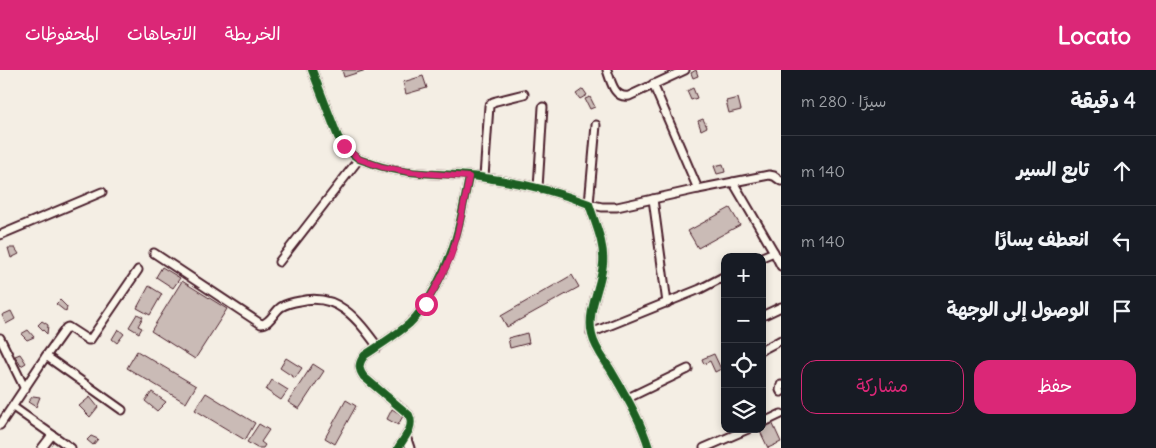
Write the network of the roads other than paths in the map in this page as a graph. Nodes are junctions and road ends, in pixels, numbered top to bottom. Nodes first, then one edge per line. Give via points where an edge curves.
1 (312, 70) edge
2 (607, 70) edge
3 (685, 70) edge
4 (653, 84) junction
5 (524, 94) dead end
6 (543, 107) dead end
7 (596, 125) dead end
8 (359, 159) junction
9 (469, 177) junction
10 (484, 177) junction
11 (781, 181) edge
12 (733, 182) junction
13 (538, 188) junction
14 (698, 189) junction
15 (102, 192) dead end
16 (653, 199) junction
17 (589, 204) junction
18 (0, 234) edge
19 (774, 252) junction
20 (154, 253) dead end
21 (766, 255) edge
22 (279, 262) dead end
23 (781, 266) edge
24 (138, 270) dead end
25 (721, 278) edge
26 (667, 303) junction
27 (781, 308) edge
28 (766, 314) edge
29 (591, 333) junction
30 (0, 338) edge
31 (781, 340) edge
32 (378, 347) junction
33 (766, 348) edge
34 (46, 356) junction
35 (688, 369) dead end
36 (781, 385) edge
37 (25, 389) junction
38 (781, 392) edge
39 (628, 398) junction
40 (13, 407) junction
41 (122, 410) dead end
42 (781, 414) edge
43 (766, 420) edge
44 (0, 426) edge
45 (739, 433) edge
46 (52, 435) junction
47 (406, 436) junction
48 (42, 448) edge
49 (71, 448) edge
50 (398, 448) edge
51 (410, 448) edge
52 (649, 448) edge
53 (704, 448) edge

1 - 8 street via 338,137
2 - 4 street via 621,96 629,96
3 - 4 street
4 - 14 street
5 - 10 street via 492,102 489,106
6 - 13 street
7 - 17 street
8 - 9 street via 410,172
8 - 22 street
9 - 10 street
9 - 32 street via 457,237 443,273 419,312
10 - 13 street
11 - 12 street via 769,175
12 - 14 street
12 - 19 street
13 - 17 street
14 - 16 street
15 - 18 street
16 - 17 street via 617,207
16 - 26 street
17 - 29 street via 603,255 592,307
19 - 21 street
19 - 23 street
20 - 32 street via 261,324 265,324 280,307 305,300 329,301 349,313
24 - 34 street via 91,339 67,327
25 - 26 street
26 - 29 street
27 - 28 street
29 - 39 street via 596,347
30 - 37 street
31 - 33 street
32 - 47 street via 361,360 360,372 409,415 412,421
34 - 37 street
34 - 41 street
35 - 39 street
36 - 38 street
37 - 40 street
39 - 52 street
40 - 44 street
40 - 46 street
42 - 43 street
45 - 53 street
46 - 48 street
46 - 49 street
47 - 50 street
47 - 51 street

